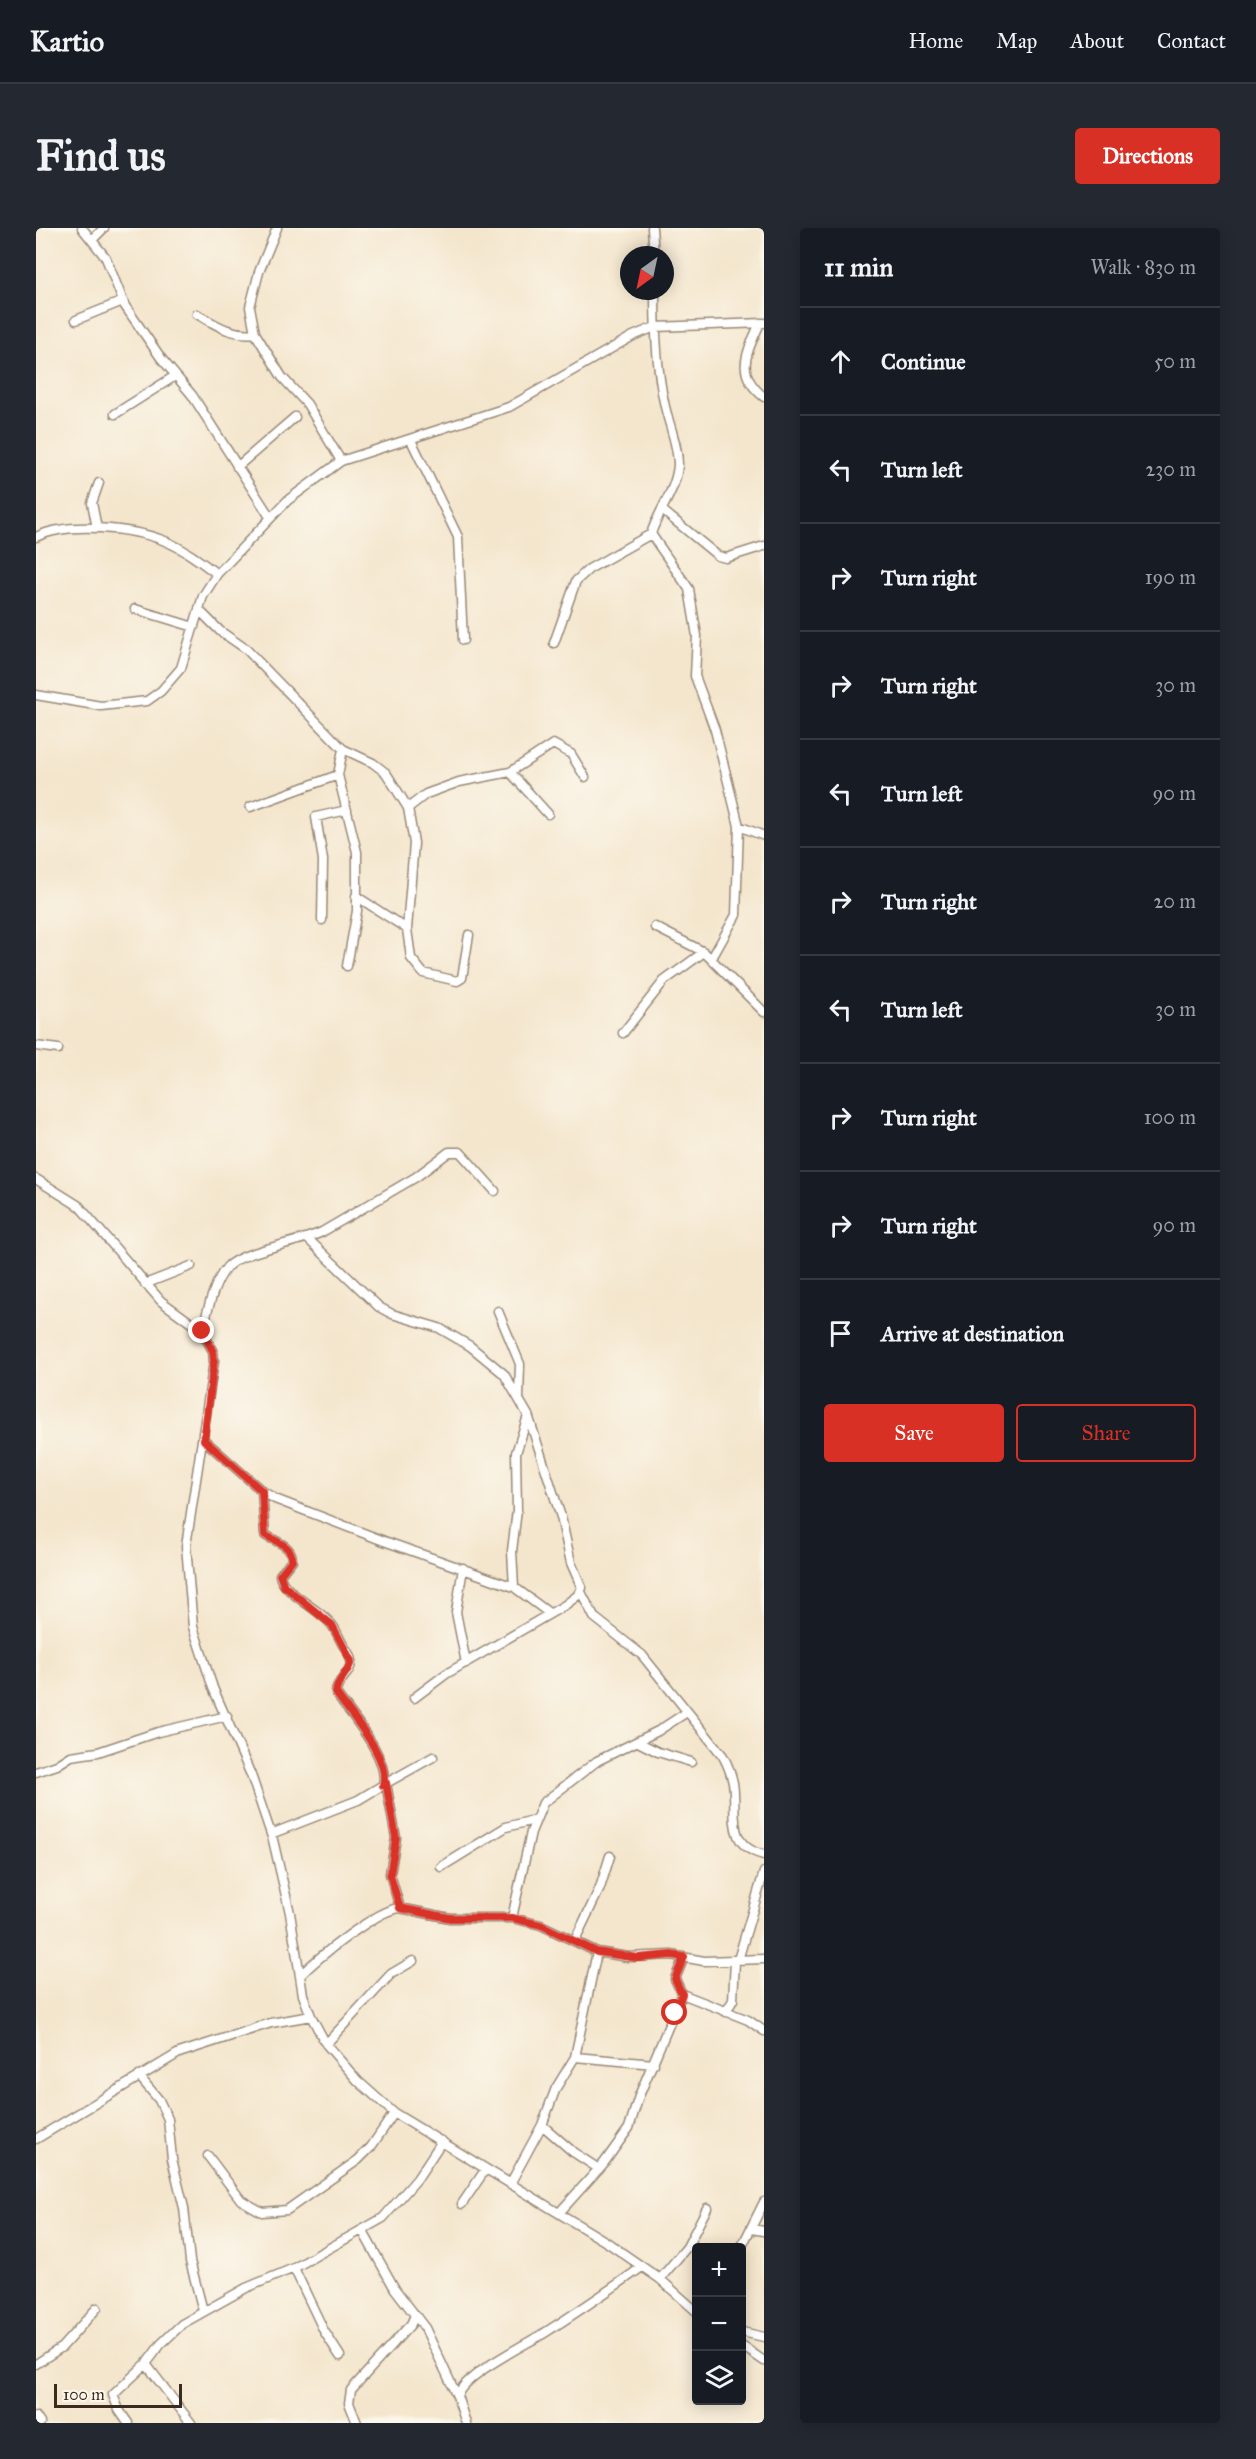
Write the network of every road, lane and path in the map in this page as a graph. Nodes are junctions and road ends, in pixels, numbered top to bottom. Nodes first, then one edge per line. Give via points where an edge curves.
1 (82, 228) edge
2 (104, 228) edge
3 (277, 228) edge
4 (652, 228) edge
5 (93, 239) junction
6 (653, 246) edge
7 (655, 300) edge
8 (123, 301) junction
9 (197, 314) dead end
10 (76, 320) dead end
11 (762, 323) edge
12 (656, 327) junction
13 (255, 333) junction
14 (175, 376) junction
15 (764, 397) edge
16 (115, 414) dead end
17 (295, 417) dead end
18 (411, 440) junction
19 (341, 461) junction
20 (237, 467) junction
21 (99, 483) dead end
22 (662, 510) junction
23 (270, 518) junction
24 (97, 528) junction
25 (651, 534) junction
26 (36, 537) edge
27 (764, 546) edge
28 (216, 574) junction
29 (135, 609) dead end
30 (199, 610) junction
31 (194, 627) junction
32 (463, 640) dead end
33 (554, 643) dead end
34 (36, 695) edge
35 (343, 749) junction
36 (510, 772) junction
37 (338, 775) junction
38 (585, 777) dead end
39 (250, 807) dead end
40 (408, 808) junction
41 (347, 810) junction
42 (548, 814) dead end
43 (739, 826) junction
44 (764, 836) edge
45 (356, 896) junction
46 (322, 920) dead end
47 (655, 927) dead end
48 (407, 929) junction
49 (469, 934) dead end
50 (704, 952) junction
51 (712, 958) junction
52 (347, 966) dead end
53 (764, 1012) edge
54 (623, 1033) dead end
55 (36, 1046) edge
56 (58, 1049) dead end
57 (36, 1179) edge
58 (495, 1191) dead end
59 (308, 1239) junction
60 (191, 1266) dead end
61 (145, 1284) junction
62 (498, 1311) dead end
63 (202, 1331) junction
64 (519, 1398) junction
65 (528, 1415) junction
66 (204, 1440) junction
67 (262, 1491) junction
68 (463, 1568) junction
69 (514, 1587) junction
70 (581, 1592) junction
71 (549, 1613) junction
72 (466, 1662) junction
73 (414, 1698) dead end
74 (687, 1712) junction
75 (227, 1716) junction
76 (638, 1742) junction
77 (433, 1757) dead end
78 (691, 1762) dead end
79 (36, 1772) edge
80 (385, 1784) junction
81 (534, 1820) junction
82 (271, 1834) junction
83 (764, 1855) edge
84 (610, 1856) dead end
85 (441, 1867) dead end
86 (764, 1872) edge
87 (400, 1908) junction
88 (512, 1918) junction
89 (575, 1940) junction
90 (597, 1952) junction
91 (684, 1957) junction
92 (764, 1959) edge
93 (413, 1961) dead end
94 (737, 1961) junction
95 (300, 1976) junction
96 (682, 1994) junction
97 (726, 2012) junction
98 (311, 2016) junction
99 (764, 2031) edge
100 (326, 2044) junction
101 (575, 2057) junction
102 (654, 2064) junction
103 (139, 2076) junction
104 (394, 2113) junction
105 (542, 2126) junction
106 (36, 2139) edge
107 (442, 2141) junction
108 (208, 2156) dead end
109 (599, 2169) junction
110 (485, 2170) junction
111 (510, 2184) junction
112 (764, 2202) edge
113 (462, 2204) dead end
114 (706, 2208) dead end
115 (559, 2213) junction
116 (751, 2229) junction
117 (362, 2230) junction
118 (764, 2231) edge
119 (743, 2243) edge
120 (642, 2267) junction
121 (294, 2268) junction
122 (660, 2279) junction
123 (692, 2307) edge
124 (97, 2308) dead end
125 (203, 2311) junction
126 (415, 2315) junction
127 (746, 2333) edge
128 (764, 2337) edge
129 (746, 2349) edge
130 (340, 2356) dead end
131 (764, 2361) edge
132 (36, 2364) edge
133 (146, 2364) junction
134 (457, 2396) junction
135 (36, 2417) edge
136 (40, 2423) edge
137 (128, 2423) edge
138 (191, 2423) edge
139 (357, 2423) edge
140 (466, 2423) edge

1 - 5 street
2 - 5 street
3 - 13 street via 250,307
4 - 6 street
5 - 8 street via 106,258
7 - 12 street
8 - 10 street
8 - 14 street
9 - 13 street via 226,331
11 - 12 street
11 - 15 street via 748,351 745,371 747,380
12 - 18 street via 633,336 509,407
12 - 22 street via 664,402 678,466
13 - 19 street via 282,377 307,404
14 - 16 street
14 - 20 street via 192,395
17 - 20 street
18 - 19 street
18 - 32 street via 458,537
19 - 23 street via 303,486
20 - 23 street
21 - 24 street via 92,503
22 - 25 street
22 - 27 street via 718,556 726,558
23 - 28 street
24 - 26 street via 65,528
24 - 28 street via 162,540 198,559
25 - 33 street via 589,569 576,581
25 - 43 street via 689,589 697,636 695,676 718,741
28 - 30 street
29 - 31 street
30 - 31 street
30 - 35 street via 246,649
31 - 34 street via 181,668 173,680 147,701 101,706
35 - 37 street
35 - 40 street via 386,773
36 - 38 street via 554,744 571,754
36 - 40 street via 459,782 426,795
36 - 42 street
37 - 39 street
37 - 41 street
40 - 48 street via 414,843
41 - 45 street via 357,852
41 - 46 street via 316,817 323,860
43 - 44 street
43 - 51 street via 736,915
45 - 48 street
45 - 52 street
47 - 50 street
48 - 49 street via 411,958 417,969 457,981 462,978
50 - 51 street
50 - 54 street via 664,981
51 - 53 street
55 - 56 street
57 - 61 street via 79,1206
58 - 59 street via 455,1150
59 - 63 street via 236,1260 221,1276
59 - 64 street via 379,1307 439,1328 500,1368
60 - 61 street
61 - 63 street
62 - 64 street via 520,1364
63 - 66 street via 214,1361
64 - 65 street
65 - 69 street via 516,1452
65 - 70 street
66 - 67 street
66 - 75 street via 186,1546 187,1572 199,1651
67 - 68 street via 298,1510
67 - 80 street via 265,1535 292,1554 280,1580 332,1625 349,1655 350,1668 336,1693 381,1760
68 - 69 street
68 - 72 street via 456,1612
69 - 71 street
70 - 71 street
70 - 74 street via 594,1617 642,1655
71 - 72 street
72 - 73 street
74 - 76 street
74 - 83 street via 730,1770 735,1828 744,1845
75 - 79 street via 71,1756
75 - 82 street via 252,1774
76 - 78 street
76 - 81 street via 597,1761 569,1781 543,1803
77 - 80 street
80 - 82 street via 358,1800
80 - 87 street via 396,1838 390,1875
81 - 85 street via 506,1827
81 - 88 street
82 - 95 street
84 - 89 street via 600,1888
86 - 94 street
87 - 88 street via 450,1918
87 - 95 street via 392,1909 323,1954
88 - 89 street
89 - 90 street
90 - 91 street via 638,1958
90 - 101 street
91 - 94 street
91 - 96 street via 675,1979
92 - 94 street
93 - 100 street via 391,1974
94 - 97 street via 733,2000
95 - 98 street
96 - 97 street
96 - 102 street
97 - 99 street
98 - 100 street
98 - 103 street via 223,2037 179,2053
100 - 104 street
101 - 102 street
101 - 105 street via 556,2088
102 - 109 street via 629,2128
103 - 106 street
103 - 125 street via 159,2100 168,2120 190,2261
104 - 107 street
104 - 108 street via 358,2160 287,2210 262,2212 241,2200
105 - 109 street
105 - 111 street
107 - 110 street
107 - 117 street via 395,2207
109 - 115 street
110 - 111 street
110 - 113 street
111 - 115 street
112 - 116 street
114 - 122 street via 687,2247
115 - 120 street
116 - 118 street
116 - 119 street
117 - 121 street
117 - 126 street via 395,2289
120 - 122 street
120 - 134 street via 492,2364
121 - 125 street
121 - 130 street
122 - 123 street
124 - 132 street via 62,2347
125 - 133 street via 168,2337
126 - 134 street
126 - 139 street via 351,2390 349,2403
127 - 128 street
129 - 131 street
133 - 137 street via 113,2395
133 - 138 street
134 - 140 street
135 - 136 street

